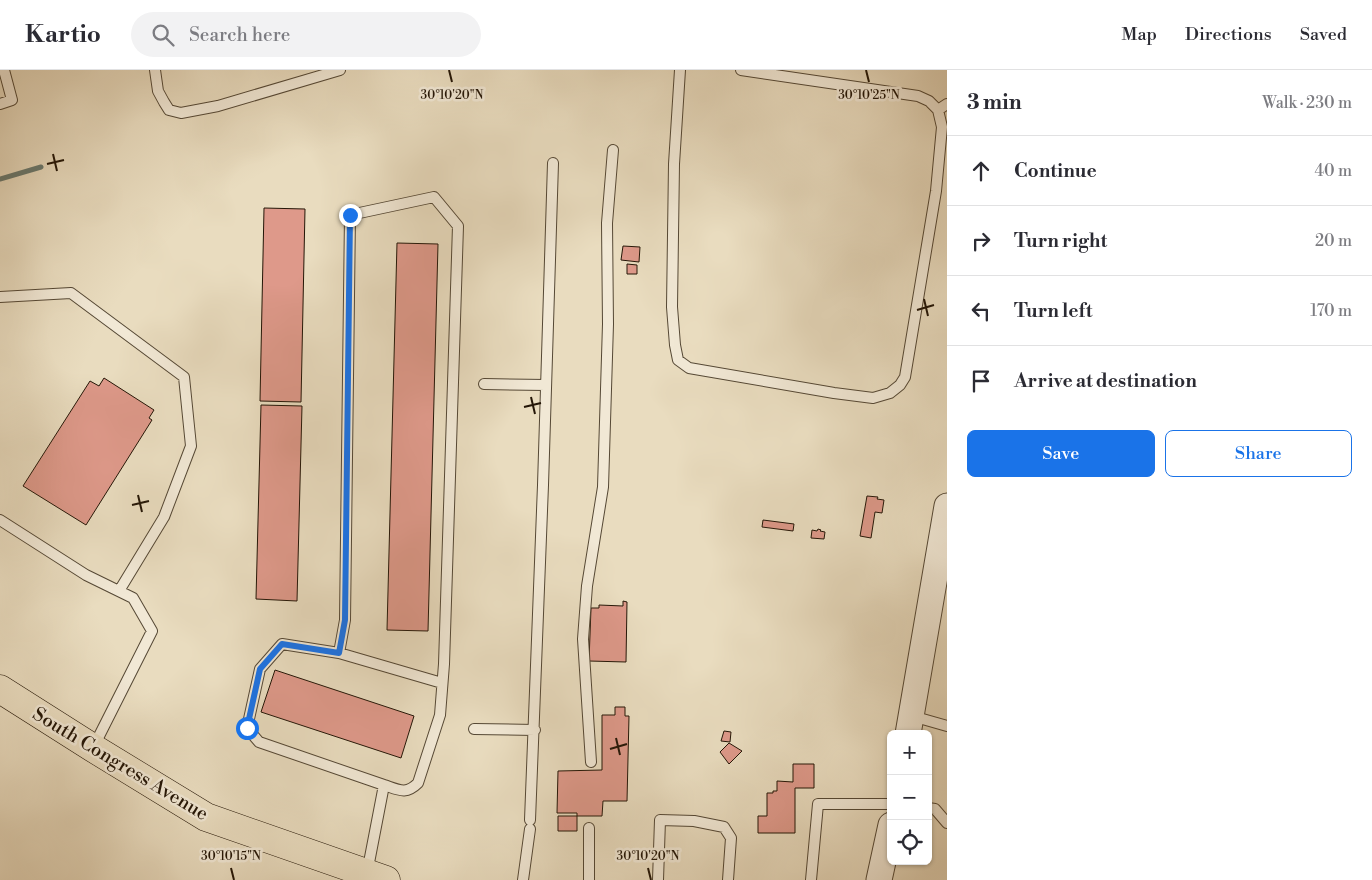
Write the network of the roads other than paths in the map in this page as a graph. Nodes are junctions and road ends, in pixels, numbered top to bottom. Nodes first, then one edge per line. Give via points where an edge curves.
1 (4, 70) edge
2 (156, 70) edge
3 (340, 70) edge
4 (680, 70) edge
5 (741, 70) edge
6 (0, 104) edge
7 (943, 107) edge
8 (612, 150) dead end
9 (553, 163) dead end
10 (0, 297) edge
11 (484, 384) dead end
12 (546, 385) junction
13 (947, 506) edge
14 (0, 520) edge
15 (942, 560) edge
16 (118, 591) junction
17 (339, 653) junction
18 (442, 683) junction
19 (0, 689) edge
20 (909, 725) edge
21 (947, 726) edge
22 (474, 729) dead end
23 (535, 730) junction
24 (93, 748) junction
25 (590, 762) dead end
26 (384, 785) junction
27 (887, 804) edge
28 (932, 809) edge
29 (947, 823) edge
30 (589, 828) dead end
31 (887, 843) edge
32 (377, 877) edge
33 (523, 880) edge
34 (589, 880) edge
35 (658, 880) edge
36 (728, 880) edge
37 (811, 880) edge
38 (879, 880) edge

1 - 6 lane via 12,100
2 - 3 lane via 158,91 164,102 169,110 181,113 218,106
4 - 7 lane via 674,164 672,306 678,360 689,368 834,393 873,398 890,393 904,377 936,191
5 - 7 lane via 918,96
8 - 25 lane via 607,223 608,324 603,487 583,639
9 - 12 lane
10 - 16 lane via 71,293 184,377 192,446 164,517
11 - 12 lane
12 - 23 lane
13 - 15 street
14 - 16 lane via 86,575
15 - 20 street
16 - 24 lane via 133,598 152,631
17 - 18 lane
17 - 18 lane via 345,620 350,215 434,197 458,226
17 - 26 lane via 282,644 260,669 247,728 258,742
18 - 26 lane via 440,715 418,783 405,791
19 - 24 main road, South Congress Avenue
20 - 21 lane
22 - 23 lane
23 - 33 lane via 530,825
24 - 32 main road, South Congress Avenue via 206,817
26 - 32 lane
27 - 37 lane via 818,804
28 - 29 lane
30 - 34 lane
31 - 38 street
35 - 36 lane via 660,820 694,821 724,827 731,838

